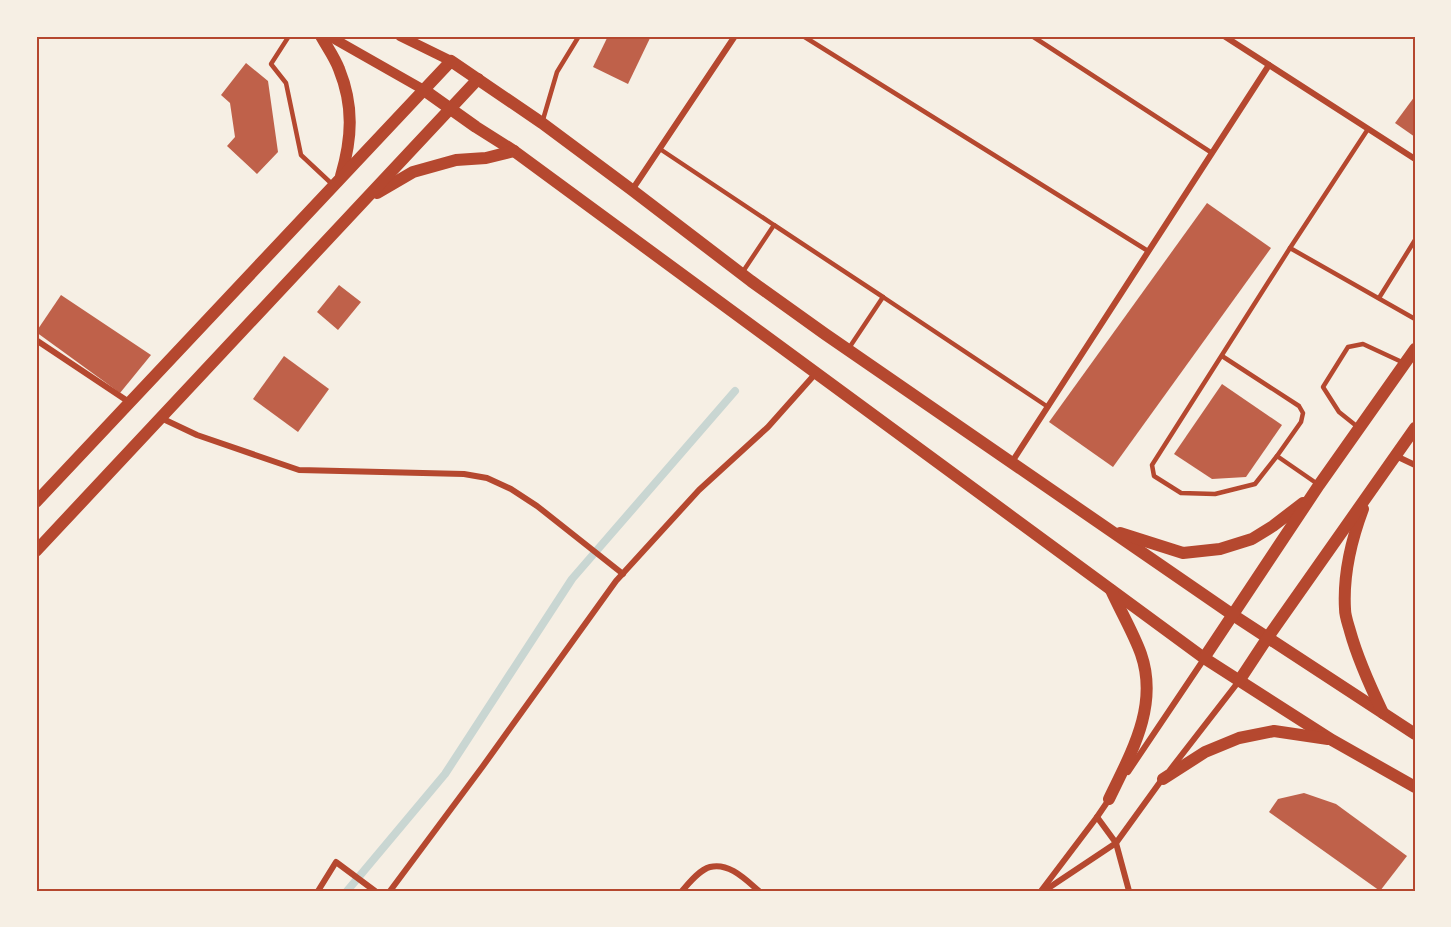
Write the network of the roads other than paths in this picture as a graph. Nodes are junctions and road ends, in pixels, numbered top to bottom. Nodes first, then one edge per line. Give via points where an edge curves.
1 (289, 36) edge
2 (321, 36) edge
3 (329, 36) edge
4 (400, 36) edge
5 (579, 36) edge
6 (735, 36) edge
7 (803, 36) edge
8 (1032, 36) edge
9 (1224, 36) edge
10 (1365, 36) edge
11 (1385, 36) edge
12 (1233, 38) edge
13 (451, 61) junction
14 (1269, 64) junction
15 (478, 79) junction
16 (424, 90) junction
17 (450, 109) junction
18 (542, 123) junction
19 (1368, 129) junction
20 (660, 149) junction
21 (514, 151) junction
22 (1212, 153) junction
23 (1415, 159) edge
24 (337, 183) junction
25 (632, 190) junction
26 (365, 199) junction
27 (774, 225) junction
28 (1415, 240) edge
29 (1290, 249) junction
30 (1148, 251) junction
31 (746, 277) junction
32 (883, 297) junction
33 (1379, 298) junction
34 (1415, 319) edge
35 (36, 340) edge
36 (1415, 349) edge
37 (848, 350) junction
38 (1222, 356) junction
39 (1405, 363) junction
40 (816, 373) junction
41 (130, 402) junction
42 (1048, 407) junction
43 (160, 418) junction
44 (1359, 428) junction
45 (1415, 428) edge
46 (1277, 456) junction
47 (1395, 456) junction
48 (1012, 463) junction
49 (1415, 465) edge
50 (1319, 485) junction
51 (1369, 491) junction
52 (1312, 496) junction
53 (36, 502) edge
54 (1108, 528) junction
55 (36, 551) edge
56 (623, 574) junction
57 (1110, 589) junction
58 (1233, 615) junction
59 (1268, 637) junction
60 (1204, 658) junction
61 (1239, 681) junction
62 (1384, 714) junction
63 (1415, 734) edge
64 (1332, 740) junction
65 (1163, 779) junction
66 (1415, 787) edge
67 (1109, 799) junction
68 (1097, 817) junction
69 (1116, 843) junction
70 (318, 891) edge
71 (375, 891) edge
72 (390, 891) edge
73 (682, 891) edge
74 (759, 891) edge
75 (1042, 891) edge
76 (1130, 891) edge

1 - 24 lane via 272,64 285,83 301,155
2 - 24 main road via 339,69 351,108 348,151
3 - 16 street
4 - 13 street
5 - 18 lane via 557,72
6 - 20 street
7 - 30 lane
8 - 22 lane
9 - 12 street
10 - 11 street
12 - 14 street
13 - 15 main road
13 - 16 main road
14 - 19 street
14 - 22 street
15 - 17 main road
15 - 18 main road
16 - 17 main road
16 - 24 main road
17 - 21 main road
17 - 26 main road
18 - 25 main road
19 - 23 street
19 - 29 lane
20 - 25 street
20 - 27 lane
21 - 26 main road via 413,172
21 - 40 main road
22 - 30 street
24 - 41 main road
25 - 31 main road
26 - 43 main road
27 - 31 lane
27 - 32 lane
28 - 33 lane
29 - 33 lane
29 - 38 lane
30 - 42 street
31 - 37 main road
32 - 37 lane
32 - 42 lane
33 - 34 lane
35 - 41 street
36 - 39 main road
37 - 48 main road
38 - 46 lane via 1299,406 1303,413
38 - 46 lane via 1152,465 1154,476 1181,493 1215,494 1255,484
39 - 44 main road
39 - 44 lane via 1363,344 1347,347 1323,387 1339,412
40 - 56 street via 768,427 699,490
40 - 57 main road
41 - 53 main road
42 - 48 street
43 - 55 main road
43 - 56 street via 197,435 300,470 465,474 487,478 528,500
44 - 50 main road
45 - 47 main road
46 - 50 lane
47 - 49 street
47 - 51 main road
48 - 54 main road
50 - 52 main road
51 - 59 main road
51 - 62 main road via 1353,534 1346,572 1345,611 1366,678
52 - 54 main road via 1252,539 1220,549 1183,553
52 - 58 main road
54 - 58 main road
56 - 72 street
57 - 60 main road
57 - 67 main road via 1141,653 1147,680 1145,712
58 - 59 main road
58 - 60 main road
59 - 61 main road
59 - 62 main road
60 - 61 main road
60 - 67 street
61 - 64 main road
61 - 65 street
62 - 63 main road
64 - 65 main road via 1274,731 1239,738 1205,752
64 - 66 main road
65 - 69 street
67 - 68 street
68 - 69 street
68 - 75 street
69 - 75 street
69 - 76 street
70 - 71 street via 336,862
73 - 74 street via 710,867 723,867 737,872

